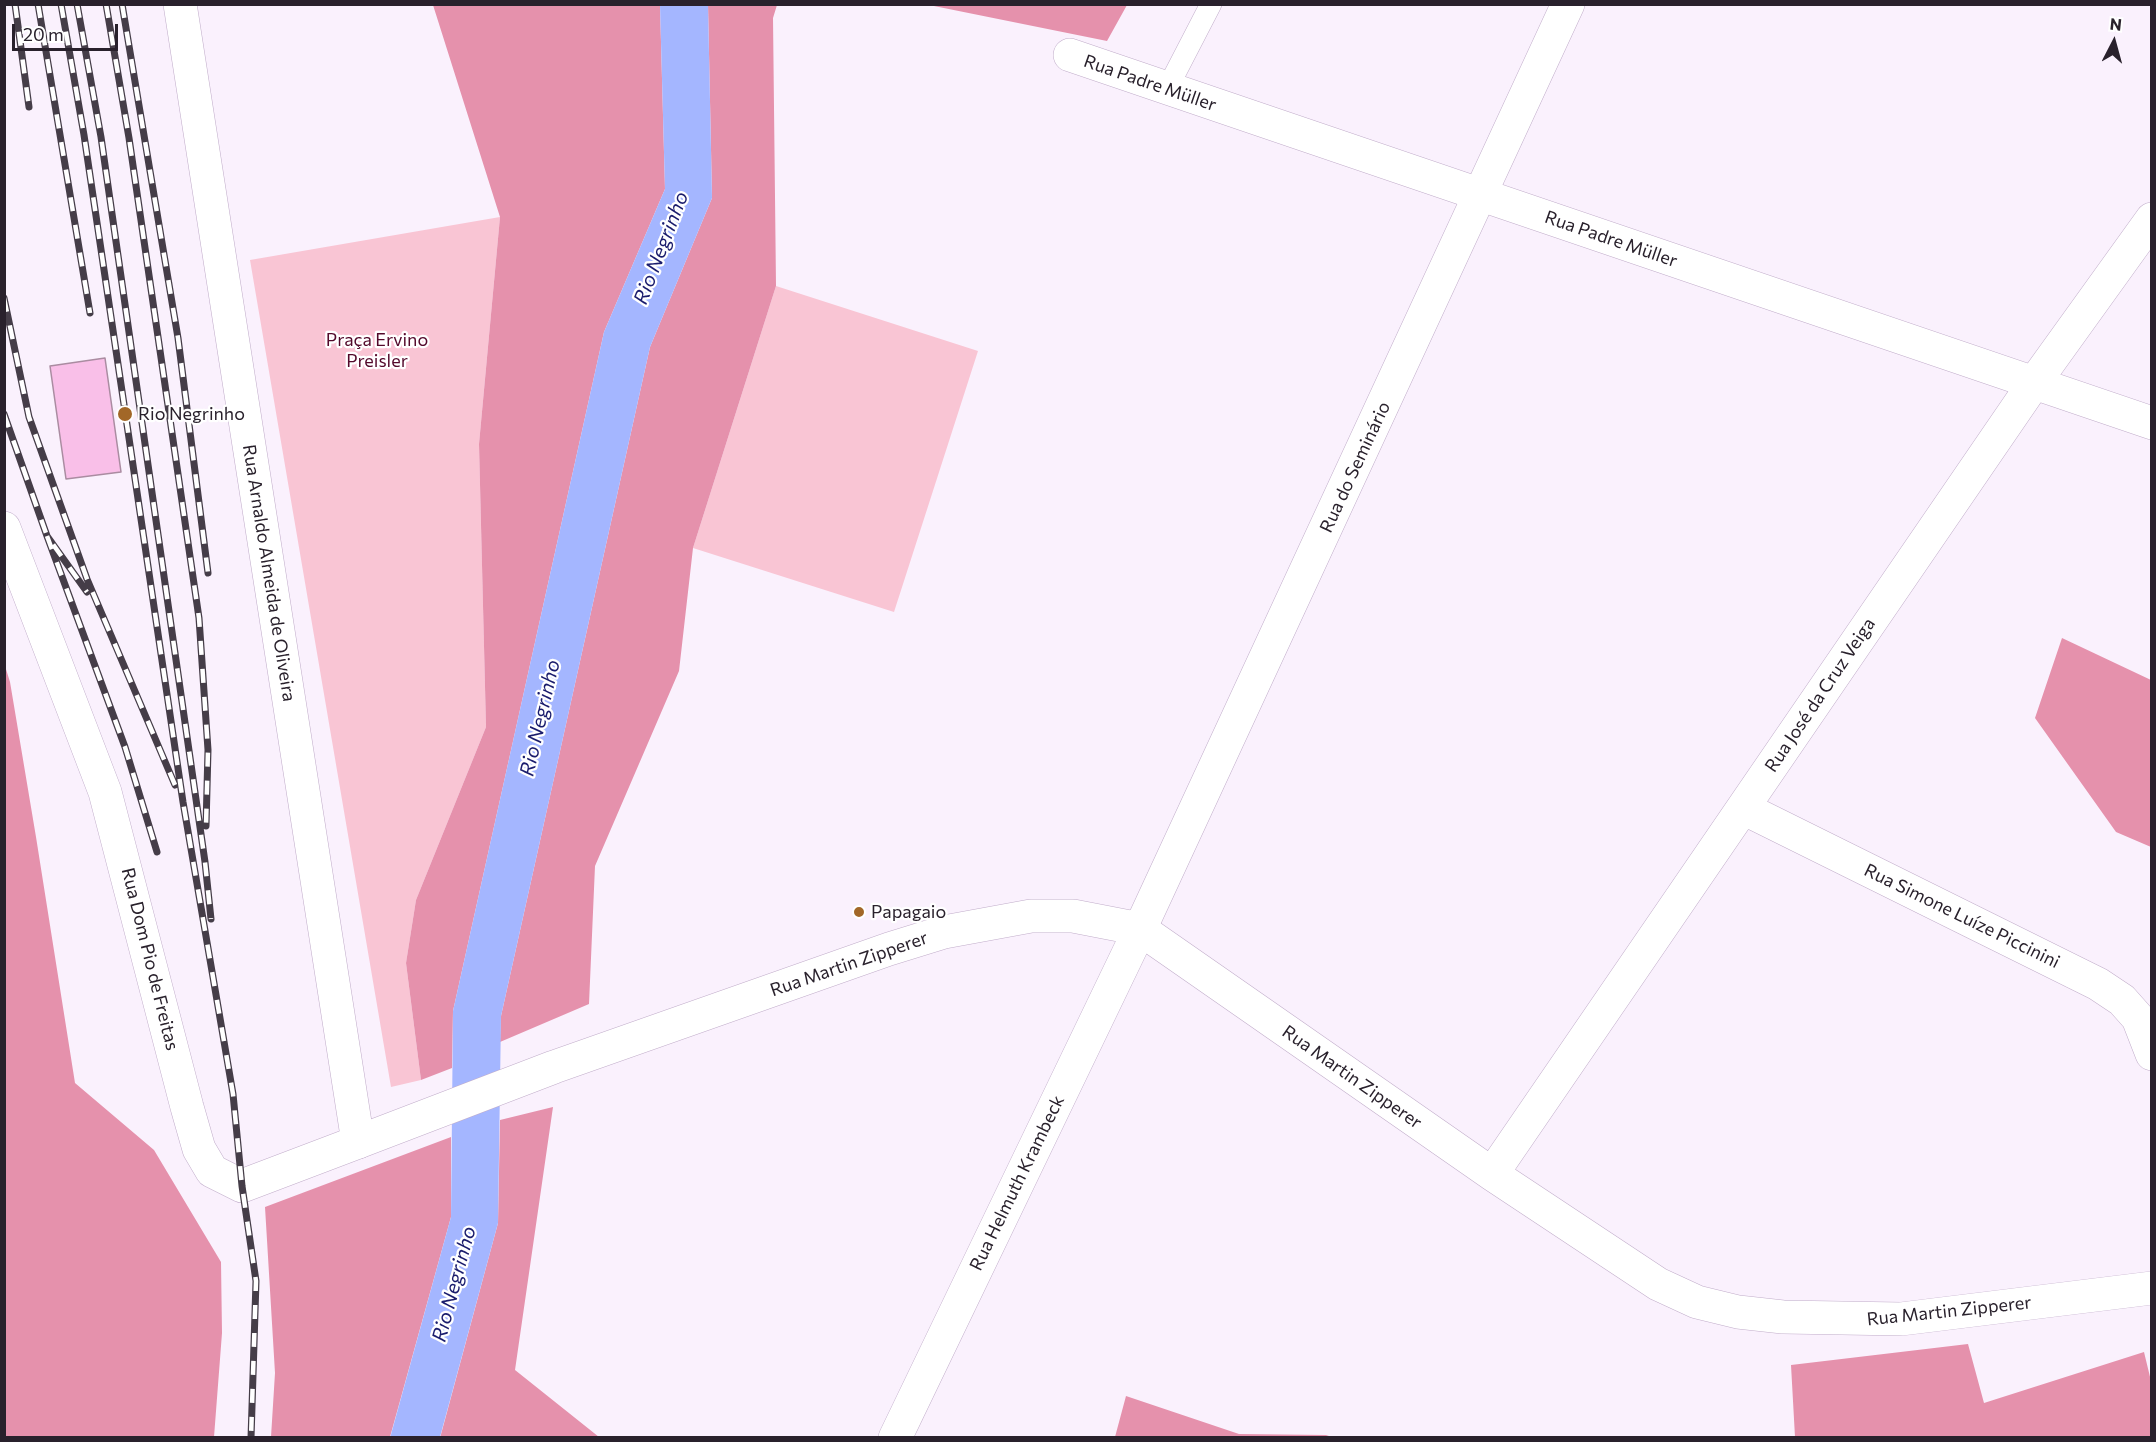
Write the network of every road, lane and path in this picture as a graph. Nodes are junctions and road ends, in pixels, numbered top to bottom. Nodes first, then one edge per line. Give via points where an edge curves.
1 (180, 4) edge
2 (1211, 4) edge
3 (1568, 4) edge
4 (1070, 55) dead end
5 (1167, 88) junction
6 (1481, 195) junction
7 (2151, 219) edge
8 (2034, 383) junction
9 (2151, 423) edge
10 (4, 528) edge
11 (1743, 808) junction
12 (1140, 929) junction
13 (2151, 1054) edge
14 (429, 1115) joint
15 (358, 1142) junction
16 (1492, 1174) junction
17 (2151, 1288) edge
18 (895, 1437) edge

1 - 15 street, Rua Arnaldo Almeida de Oliveira
2 - 5 lane
3 - 6 street, Rua do Seminário
4 - 5 street, Rua Padre Müller
5 - 6 street, Rua Padre Müller
6 - 8 street, Rua Padre Müller
6 - 12 street, Rua do Seminário
7 - 8 street, Rua José da Cruz Veiga
8 - 9 street, Rua Padre Müller
8 - 11 street, Rua José da Cruz Veiga
10 - 15 street, Rua Dom Pio de Freitas via 105,792 199,1149 212,1171 242,1186
11 - 13 street, Rua Simone Luíze Piccinini via 2098,984 2122,1000 2138,1018
11 - 16 street, Rua José da Cruz Veiga
12 - 14 street, Rua Martin Zipperer via 1073,916 1031,916 944,932 554,1067
12 - 16 street, Rua Martin Zipperer
12 - 18 street, Rua Helmuth Krambeck
14 - 15 street, Rua Dom Pio de Freitas
16 - 17 street, Rua Martin Zipperer via 1658,1284 1697,1302 1738,1312 1793,1318 1901,1319

